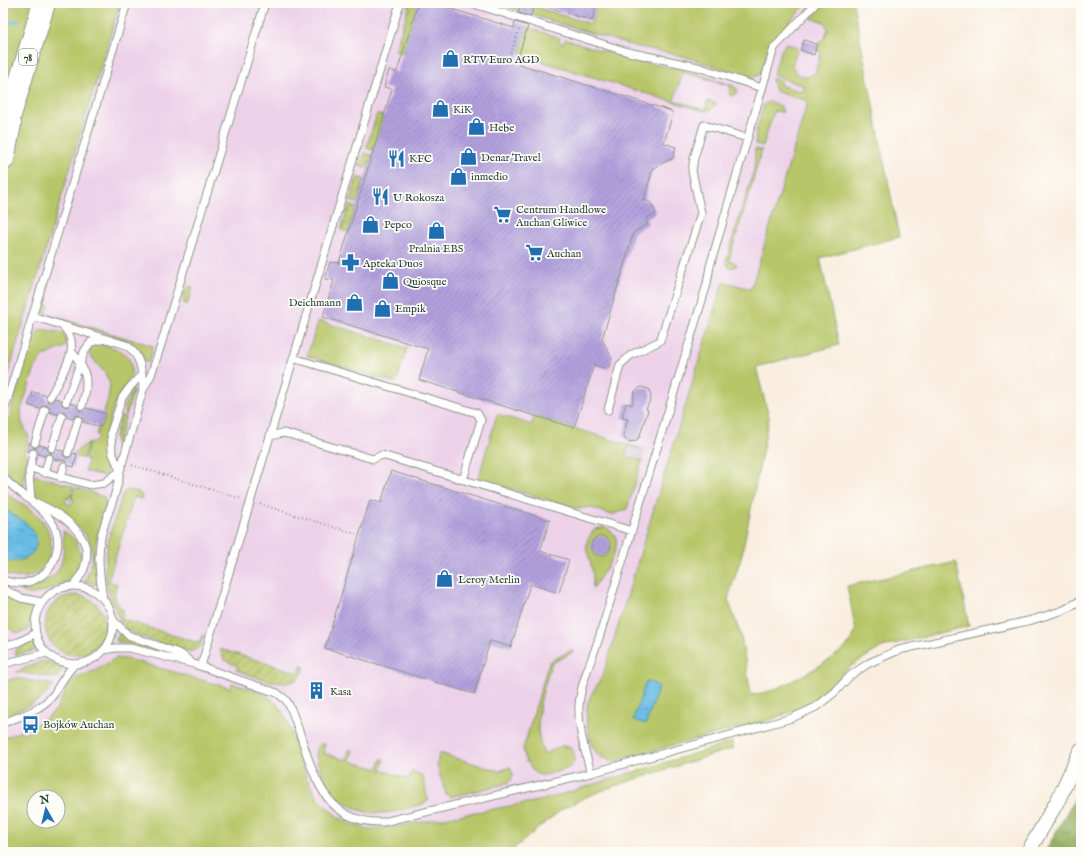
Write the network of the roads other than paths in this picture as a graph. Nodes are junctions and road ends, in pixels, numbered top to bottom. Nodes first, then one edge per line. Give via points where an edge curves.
1 (44, 3) edge
2 (127, 3) edge
3 (265, 3) edge
4 (400, 3) edge
5 (471, 3) edge
6 (816, 3) edge
7 (762, 88) junction
8 (12, 111) junction
9 (3, 138) edge
10 (748, 138) junction
11 (3, 159) edge
12 (32, 316) junction
13 (60, 324) junction
14 (111, 339) junction
15 (72, 352) junction
16 (293, 358) junction
17 (80, 362) junction
18 (142, 374) junction
19 (143, 390) junction
20 (50, 397) dead end
21 (66, 402) dead end
22 (82, 406) dead end
23 (45, 410) dead end
24 (608, 410) dead end
25 (3, 414) edge
26 (62, 416) dead end
27 (78, 420) dead end
28 (271, 436) junction
29 (35, 444) dead end
30 (52, 448) dead end
31 (33, 453) dead end
32 (68, 453) dead end
33 (49, 458) dead end
34 (64, 466) dead end
35 (30, 468) junction
36 (120, 471) junction
37 (45, 473) junction
38 (3, 477) edge
39 (61, 478) junction
40 (463, 480) junction
41 (31, 501) junction
42 (632, 531) junction
43 (3, 580) edge
44 (73, 586) junction
45 (3, 588) edge
46 (103, 599) junction
47 (1081, 600) edge
48 (42, 602) junction
49 (112, 618) junction
50 (36, 633) junction
51 (3, 646) edge
52 (104, 650) junction
53 (47, 653) junction
54 (3, 664) edge
55 (75, 664) junction
56 (197, 665) junction
57 (3, 723) edge
58 (1081, 750) edge
59 (591, 773) junction
60 (1028, 852) edge

1 - 8 main road, 78
2 - 12 lane
3 - 19 lane via 160,348
4 - 16 lane
5 - 7 lane via 628,52 698,67
6 - 7 lane via 774,48
7 - 10 lane
8 - 9 main road, 78
8 - 11 main road, 78
10 - 24 lane via 704,125 692,171 701,213 660,341 631,355 620,365
10 - 42 lane via 707,284
12 - 13 lane
12 - 25 lane
13 - 14 lane
13 - 15 lane via 70,334
14 - 17 lane via 91,342
14 - 18 lane via 126,344 134,351 140,361
15 - 17 lane
15 - 20 lane
16 - 28 lane
16 - 40 lane via 477,413 481,420
17 - 21 lane
17 - 22 lane via 87,378
18 - 19 lane
18 - 36 lane via 122,398 111,432 112,452
19 - 36 lane
23 - 29 lane
26 - 30 lane
27 - 32 lane
28 - 40 lane via 288,434 373,459 382,455
28 - 56 lane
31 - 35 lane
33 - 37 lane
34 - 39 lane
35 - 37 lane
35 - 41 lane
36 - 39 lane via 111,479 96,485 83,485
36 - 46 lane via 120,481 100,544
37 - 39 lane
38 - 41 lane
40 - 42 lane
41 - 43 lane via 48,516 55,528 58,541 56,556 50,567 36,580 18,584
41 - 44 lane via 46,507 71,525 82,537 87,550 87,563
42 - 59 lane via 581,692 579,723
44 - 46 lane via 84,587
44 - 48 lane via 57,590
45 - 48 lane via 21,598
46 - 49 lane
47 - 59 lane via 1064,610 1032,620 882,656 851,675 816,707 792,718
48 - 50 lane via 35,621
49 - 52 lane via 113,630
49 - 56 lane via 128,635 181,654
50 - 51 lane via 19,642
50 - 53 lane
52 - 55 lane via 90,660
52 - 56 lane via 130,648
53 - 54 lane
53 - 55 lane via 65,663
55 - 57 lane via 46,702
56 - 59 lane via 267,688 282,696 293,714 312,773 323,794 341,810 362,820 390,821
58 - 60 street via 1058,800

